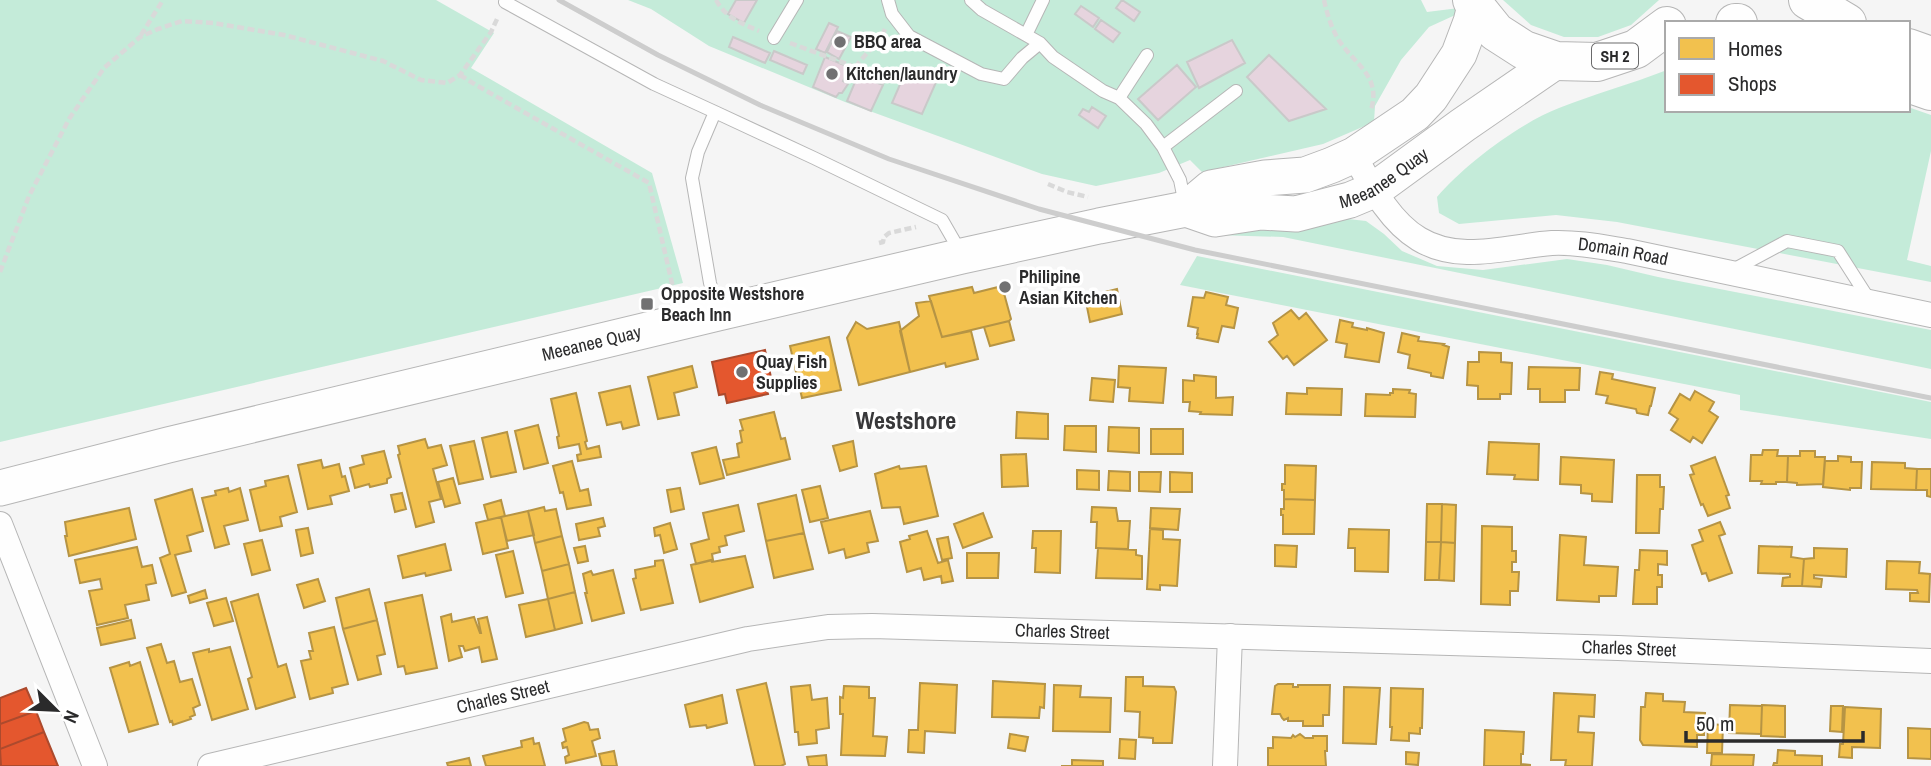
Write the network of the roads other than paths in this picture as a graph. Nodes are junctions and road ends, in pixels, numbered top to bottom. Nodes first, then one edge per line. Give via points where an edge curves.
1 (797, 0) edge
2 (888, 0) edge
3 (971, 0) edge
4 (1043, 0) edge
5 (1687, 0) edge
6 (1808, 0) edge
7 (505, 2) road end
8 (1473, 3) edge
9 (986, 5) edge
10 (1671, 21) edge
11 (1844, 21) edge
12 (1665, 27) edge
13 (1026, 35) junction
14 (774, 38) dead end
15 (1040, 43) junction
16 (1910, 49) edge
17 (1147, 55) dead end
18 (1931, 56) edge
19 (1556, 61) junction
20 (1910, 84) edge
21 (1236, 91) dead end
22 (1931, 91) edge
23 (1119, 98) junction
24 (715, 112) junction
25 (1163, 147) junction
26 (1354, 155) junction
27 (1374, 190) junction
28 (1185, 209) junction
29 (962, 256) junction
30 (1728, 272) junction
31 (1871, 303) junction
32 (718, 313) junction
33 (1931, 315) edge
34 (0, 488) edge
35 (0, 524) edge
36 (1230, 636) junction
37 (1931, 661) edge
38 (95, 766) edge
39 (210, 766) edge
40 (1226, 766) edge

1 - 14 lane
2 - 15 lane via 892,14 909,36 981,74 1004,79
3 - 9 lane
4 - 13 lane
5 - 10 highway, SH 2
6 - 11 highway
7 - 24 lane via 654,84
8 - 19 highway, SH 2 via 1496,32 1524,50
8 - 26 main road, Meeanee Quay via 1459,54 1431,97 1415,114
9 - 13 lane
12 - 19 highway, SH 2 via 1636,49 1597,62
13 - 15 lane
15 - 23 lane via 1053,57
16 - 18 highway
17 - 23 lane
19 - 27 main road, Meeanee Quay
20 - 22 highway
21 - 25 lane
23 - 25 lane
24 - 29 lane via 942,220
24 - 32 lane via 692,178
25 - 28 lane via 1181,180
26 - 27 street, Domain Road
26 - 28 main road, Meeanee Quay via 1304,175 1211,188
27 - 28 main road, Meeanee Quay via 1296,214 1261,212 1215,219
27 - 30 street, Domain Road via 1417,238 1452,251 1583,243
28 - 29 main road, Meeanee Quay
29 - 32 main road, Meeanee Quay
30 - 31 street, Domain Road
30 - 31 lane via 1787,241 1838,251
31 - 33 street, Domain Road
32 - 34 main road, Meeanee Quay
35 - 38 street
36 - 37 street, Charles Street
36 - 39 street, Charles Street via 872,626 786,632
36 - 40 street

